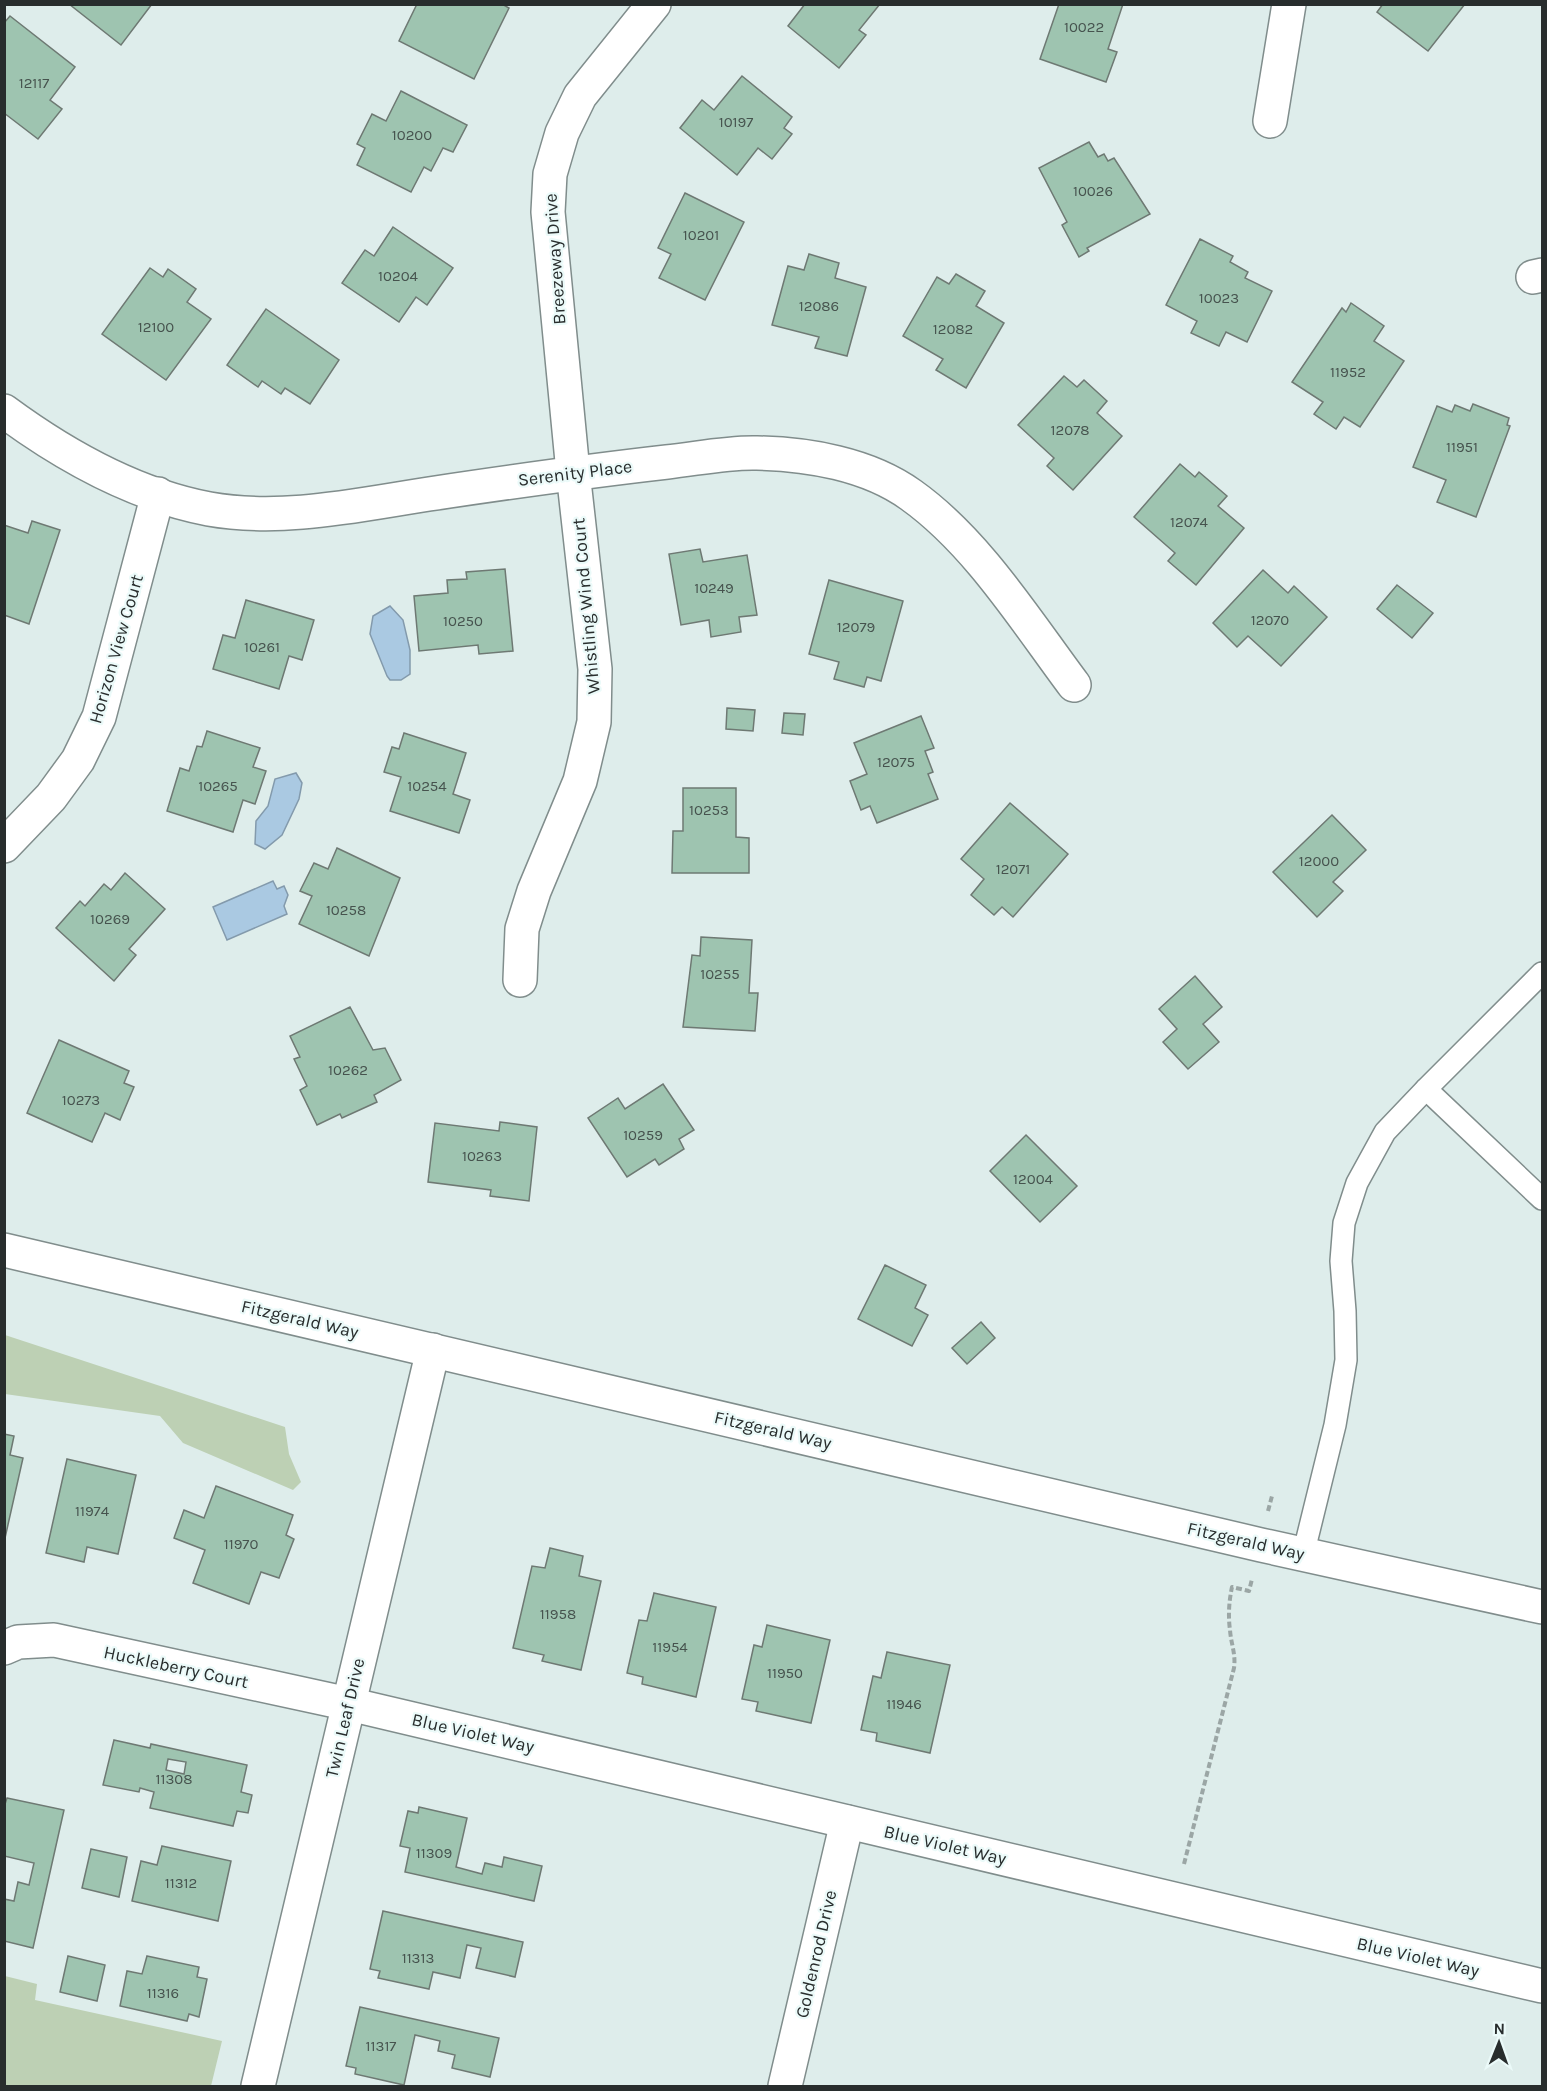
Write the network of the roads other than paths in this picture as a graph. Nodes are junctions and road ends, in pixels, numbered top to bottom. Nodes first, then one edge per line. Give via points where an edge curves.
1 (654, 4) edge
2 (1289, 4) edge
3 (1270, 121) dead end
4 (4, 411) edge
5 (573, 472) junction
6 (158, 494) junction
7 (1074, 685) dead end
8 (4, 846) edge
9 (1542, 973) edge
10 (520, 980) dead end
11 (1426, 1089) junction
12 (1542, 1199) edge
13 (4, 1250) edge
14 (433, 1350) junction
15 (1304, 1555) junction
16 (1542, 1608) edge
17 (4, 1648) edge
18 (348, 1704) junction
19 (847, 1822) junction
20 (1542, 1986) edge
21 (258, 2086) edge
22 (785, 2086) edge

1 - 5 street, Breezeway Drive via 580,96 562,133 550,174 548,212
2 - 3 street
4 - 6 street, Serenity Place via 108,476
5 - 6 street, Serenity Place via 270,514 209,509
5 - 7 street, Serenity Place via 755,453 807,457 859,468 910,494 968,544
5 - 10 street, Whistling Wind Court via 595,669 594,722 580,781 522,929
6 - 8 street, Horizon View Court via 99,717 78,760 51,797
9 - 11 lane
11 - 12 lane
11 - 15 lane via 1385,1132 1358,1183 1344,1223 1341,1261 1346,1360
13 - 14 street, Fitzgerald Way
14 - 15 street, Fitzgerald Way
14 - 18 street, Twin Leaf Drive
15 - 16 street, Fitzgerald Way
17 - 18 street, Huckleberry Court via 18,1642 54,1640
18 - 19 street, Blue Violet Way
18 - 21 street, Twin Leaf Drive
19 - 20 street, Blue Violet Way
19 - 22 street, Goldenrod Drive

